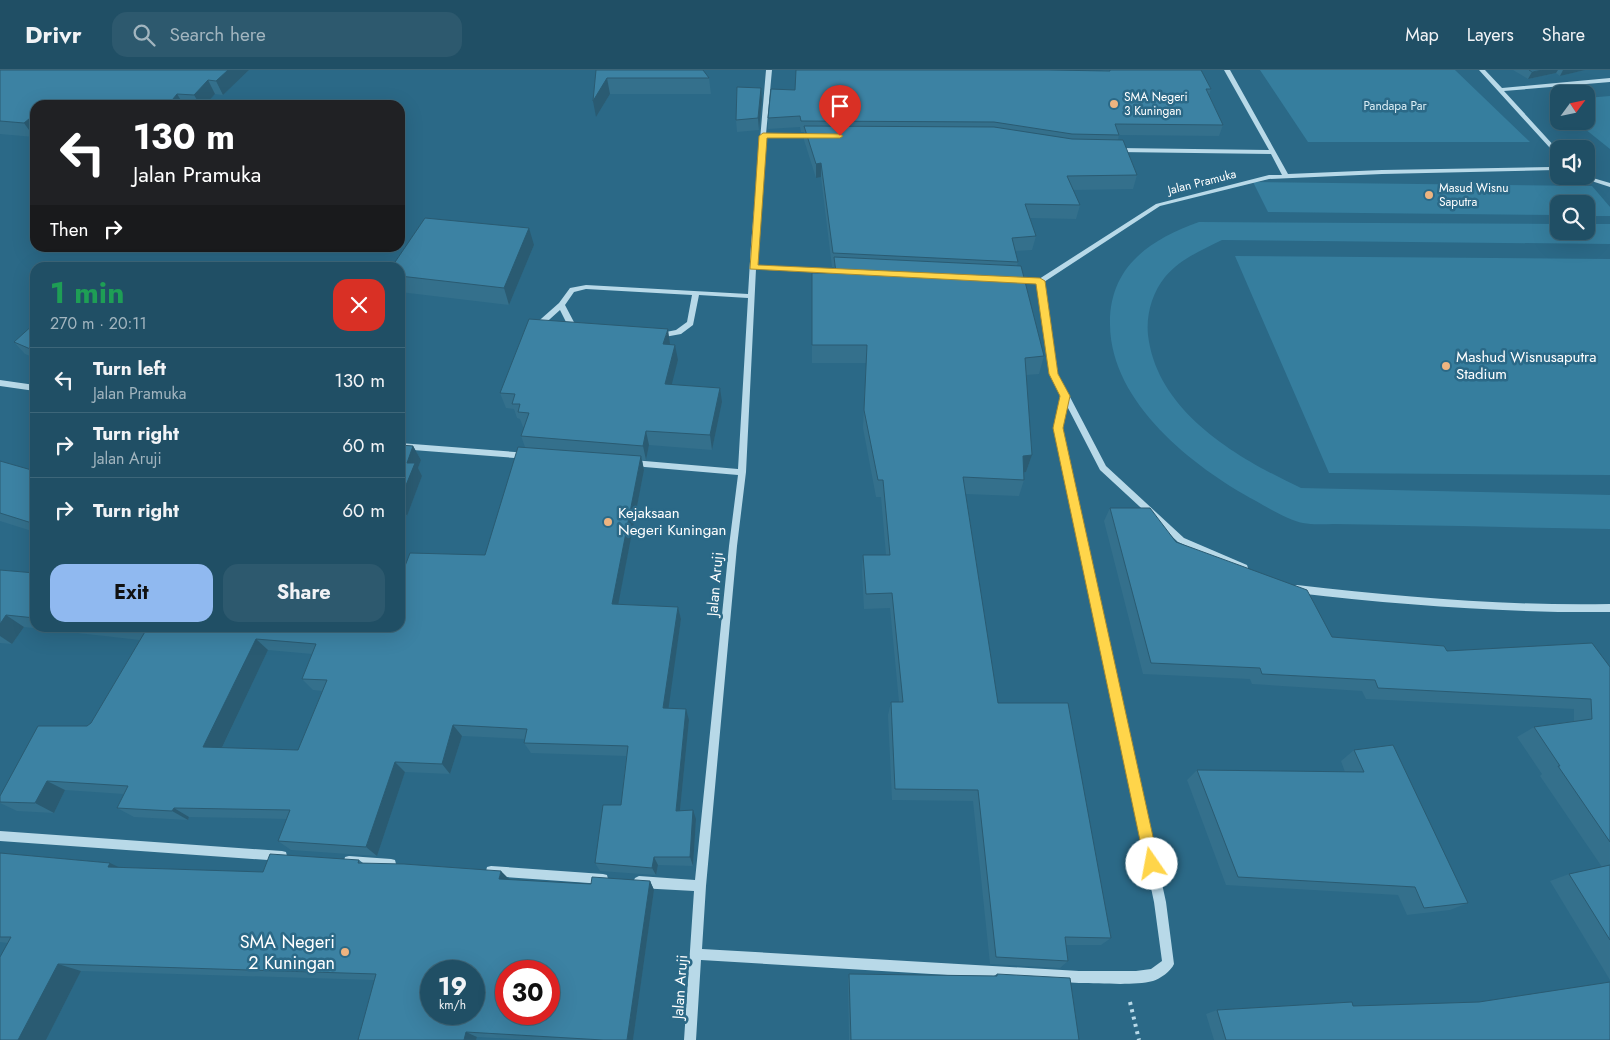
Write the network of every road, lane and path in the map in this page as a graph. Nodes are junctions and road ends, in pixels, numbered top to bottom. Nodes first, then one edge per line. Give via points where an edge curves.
1 (769, 70) edge
2 (1227, 70) edge
3 (1482, 70) edge
4 (1610, 80) edge
5 (1500, 90) junction
6 (763, 136) junction
7 (823, 136) edge
8 (1550, 145) edge
9 (1108, 150) edge
10 (1273, 152) junction
11 (1550, 170) edge
12 (1286, 176) junction
13 (1595, 181) edge
14 (1610, 185) edge
15 (753, 267) junction
16 (852, 272) edge
17 (1001, 279) edge
18 (1040, 281) junction
19 (696, 292) junction
20 (752, 296) junction
21 (561, 305) junction
22 (537, 326) edge
23 (582, 330) edge
24 (652, 337) edge
25 (0, 383) edge
26 (30, 387) edge
27 (1065, 396) junction
28 (405, 446) edge
29 (533, 456) edge
30 (621, 462) edge
31 (742, 472) junction
32 (1254, 572) edge
33 (1290, 589) edge
34 (1610, 608) edge
35 (0, 836) edge
36 (296, 857) edge
37 (335, 860) edge
38 (404, 865) edge
39 (483, 870) edge
40 (611, 880) edge
41 (631, 881) edge
42 (700, 886) junction
43 (696, 954) junction
44 (1124, 977) junction
45 (690, 1040) edge
46 (1139, 1040) edge

1 - 6 street, Jalan Aruji
2 - 10 street
3 - 5 street, Jalan Pramuka
4 - 5 street
5 - 8 street, Jalan Pramuka
6 - 7 street
6 - 15 street, Jalan Aruji
9 - 10 street
10 - 12 street
11 - 12 street, Jalan Pramuka
12 - 18 street, Jalan Pramuka via 1269,176 1158,205
13 - 14 street
15 - 16 street
15 - 20 street, Jalan Aruji
17 - 18 street
18 - 27 street via 1054,374
19 - 20 street
19 - 21 street via 586,287 572,290
19 - 24 street via 690,323 678,332
20 - 31 street, Jalan Aruji
21 - 22 street
21 - 23 street via 573,328
25 - 26 street
27 - 32 street via 1102,468 1181,540
27 - 44 street via 1058,428 1160,902 1168,964 1153,975
28 - 29 street
30 - 31 street
31 - 42 street, Jalan Aruji
33 - 34 street via 1402,601
35 - 36 street
37 - 38 street
39 - 40 street
41 - 42 street
42 - 43 street, Jalan Aruji
43 - 44 street
43 - 45 street, Jalan Aruji
44 - 46 path

